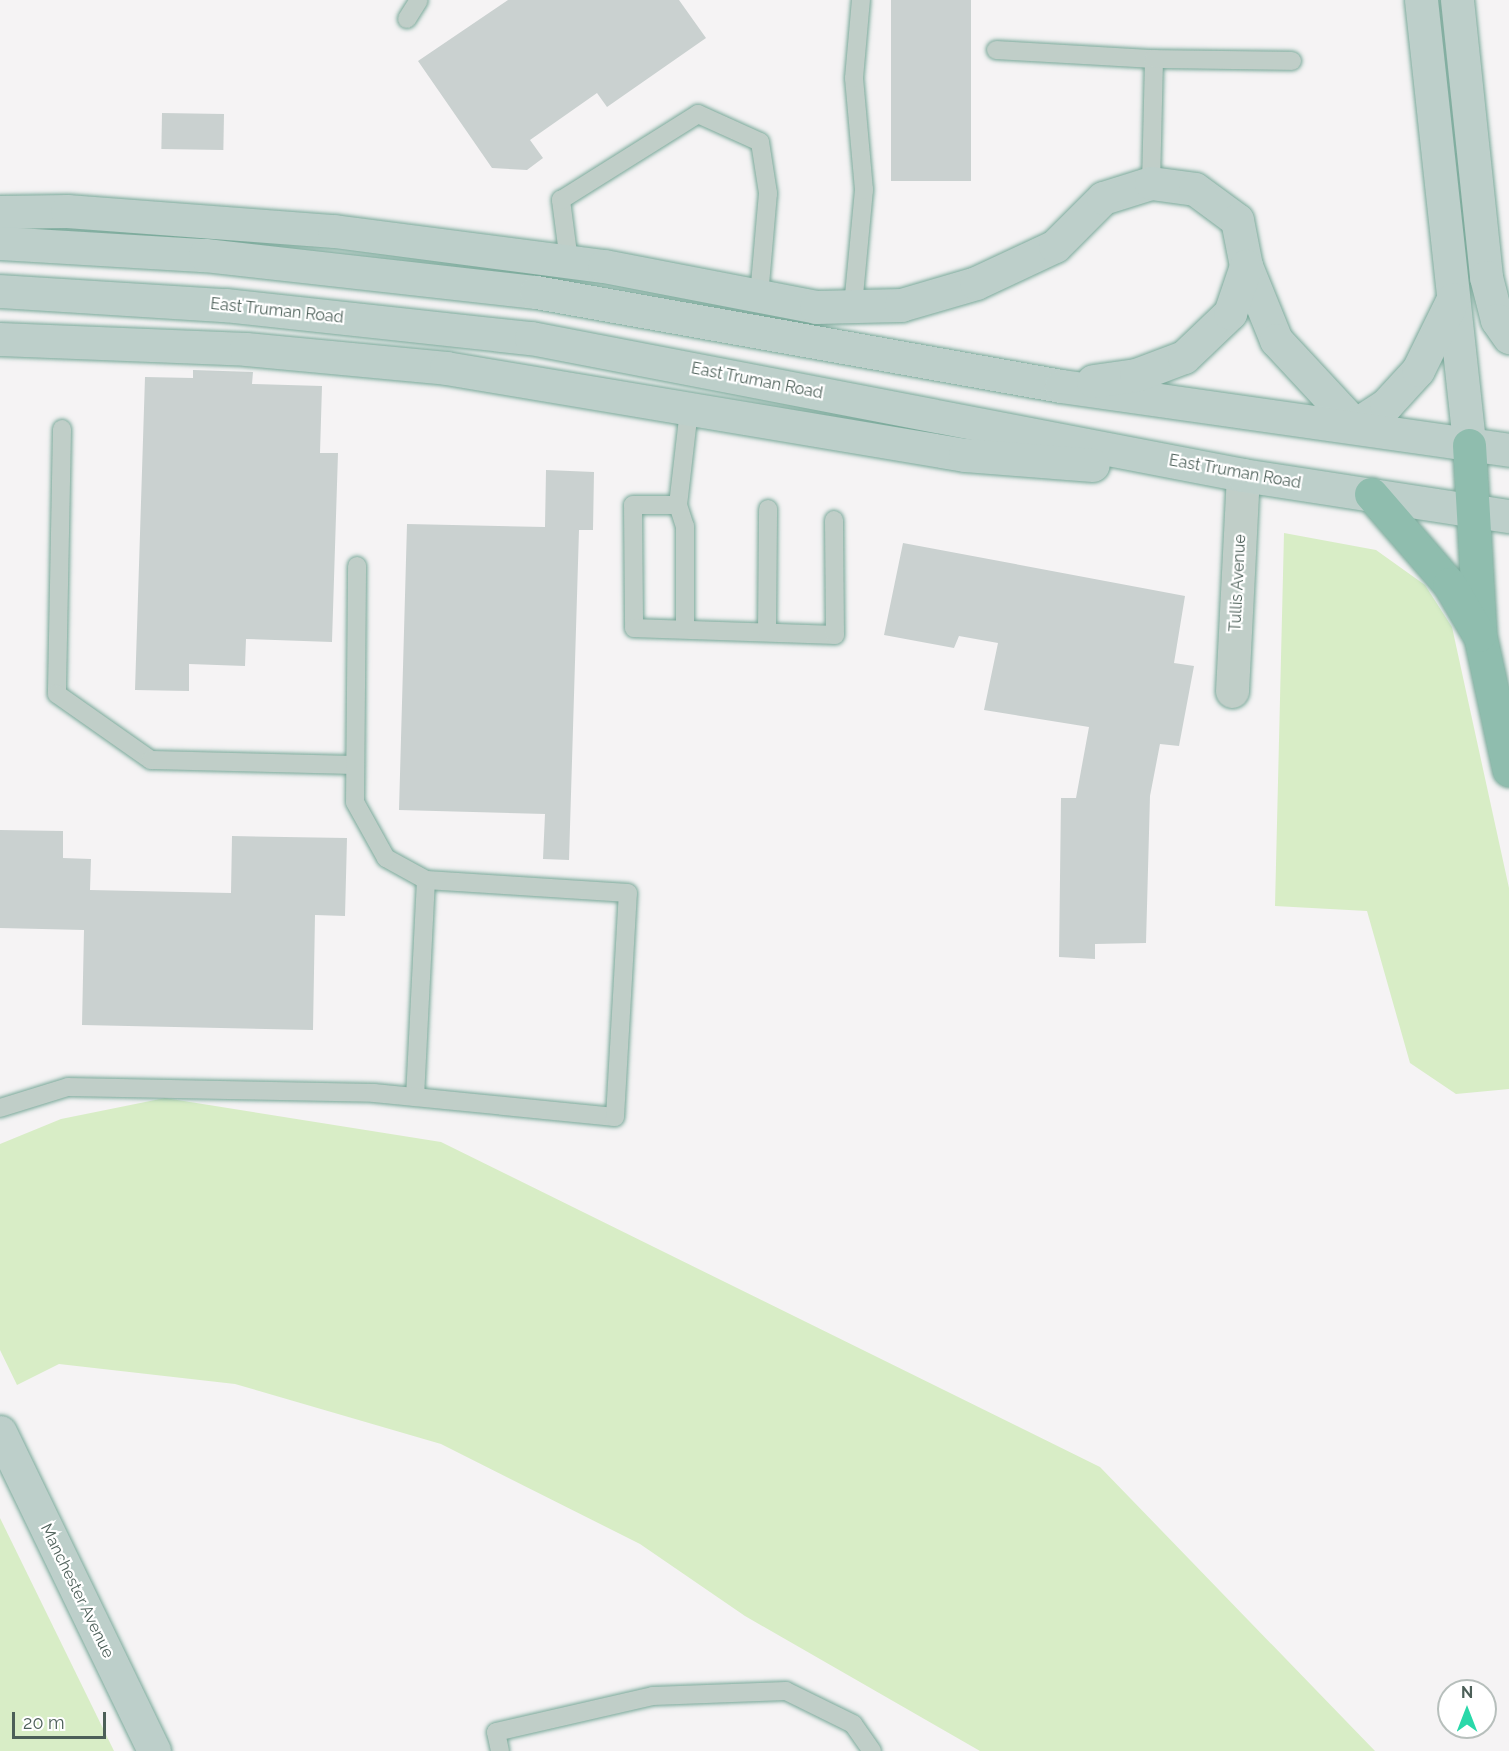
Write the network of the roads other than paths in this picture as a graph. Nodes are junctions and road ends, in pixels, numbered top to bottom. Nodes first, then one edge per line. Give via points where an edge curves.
1 (419, 0) edge
2 (861, 0) edge
3 (1421, 0) edge
4 (1457, 0) edge
5 (407, 19) dead end
6 (996, 50) dead end
7 (1154, 59) junction
8 (1292, 62) dead end
9 (1151, 183) junction
10 (0, 212) edge
11 (0, 243) edge
12 (569, 261) junction
13 (1246, 266) junction
14 (0, 291) edge
15 (759, 296) junction
16 (1453, 299) junction
17 (853, 306) junction
18 (1509, 337) edge
19 (0, 339) edge
20 (1061, 386) junction
21 (689, 410) junction
22 (1355, 424) junction
23 (62, 429) dead end
24 (1469, 446) junction
25 (1509, 450) edge
26 (1243, 475) junction
27 (1371, 494) junction
28 (678, 505) junction
29 (768, 509) dead end
30 (1476, 512) junction
31 (1509, 516) edge
32 (834, 520) dead end
33 (357, 566) dead end
34 (685, 628) junction
35 (767, 631) junction
36 (1480, 636) junction
37 (1233, 691) dead end
38 (356, 765) junction
39 (1509, 771) edge
40 (426, 880) junction
41 (415, 1097) junction
42 (0, 1108) edge
43 (0, 1432) edge
44 (154, 1751) edge
45 (500, 1751) edge
46 (872, 1751) edge

1 - 5 lane
2 - 17 lane via 854,78 864,190
3 - 16 main road
4 - 18 main road via 1486,277 1497,320
6 - 7 lane
7 - 8 lane
7 - 9 lane
9 - 13 main road via 1195,189 1237,220
9 - 17 main road via 1103,198 1055,246 976,283 901,305
10 - 12 main road via 67,211 334,231
11 - 20 main road via 205,255 536,292
12 - 15 main road
12 - 15 lane via 561,200 698,114 760,142 768,194
13 - 20 main road via 1230,314 1184,357 1136,375
13 - 22 main road via 1276,340
14 - 26 main road, East Truman Road via 225,305 531,338
15 - 17 main road via 816,307
16 - 22 main road via 1418,370 1386,405
16 - 24 main road
19 - 21 main road via 246,349 446,368
20 - 22 main road
21 - 26 main road via 965,455
21 - 28 lane
22 - 24 main road
23 - 38 lane via 57,694 151,760
24 - 25 main road
24 - 30 highway
26 - 27 main road, East Truman Road
26 - 37 street, Tullis Avenue
27 - 30 main road, East Truman Road
27 - 36 highway via 1449,584
28 - 34 lane via 685,526
28 - 34 lane via 633,505 634,628
29 - 35 lane
30 - 31 main road, East Truman Road
30 - 36 highway
32 - 35 lane via 835,635
33 - 38 lane
34 - 35 lane
36 - 39 highway
38 - 40 lane via 355,802 386,858
40 - 41 lane
40 - 41 lane via 628,893 615,1117
41 - 42 lane via 68,1087
43 - 44 main road, Manchester Avenue
45 - 46 lane via 496,1732 653,1696 786,1691 853,1724

